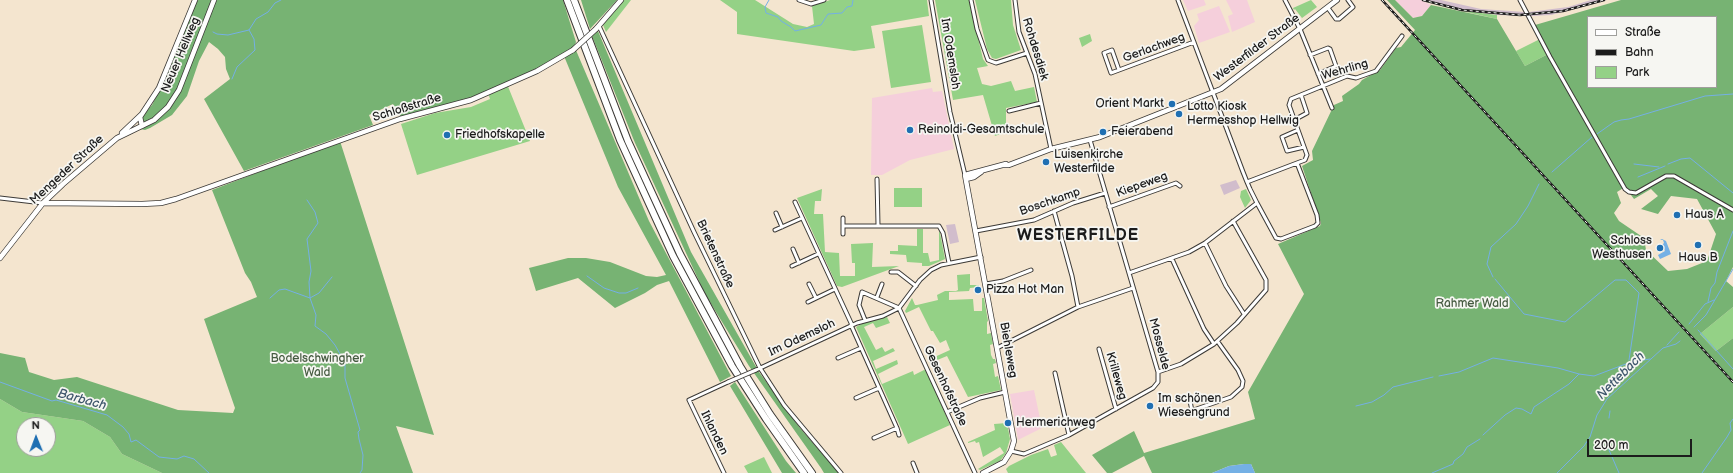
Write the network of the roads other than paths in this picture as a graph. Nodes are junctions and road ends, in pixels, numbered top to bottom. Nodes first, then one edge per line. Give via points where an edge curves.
1 (195, 0) edge
2 (214, 0) edge
3 (567, 0) edge
4 (574, 0) edge
5 (621, 0) edge
6 (799, 0) edge
7 (824, 0) edge
8 (931, 0) edge
9 (972, 0) edge
10 (1015, 0) edge
11 (1178, 0) edge
12 (1285, 0) edge
13 (1337, 0) edge
14 (1348, 0) edge
15 (1520, 0) edge
16 (1328, 8) junction
17 (598, 28) junction
18 (1300, 29) junction
19 (1402, 36) dead end
20 (1194, 42) junction
21 (1027, 53) junction
22 (1310, 55) junction
23 (1119, 70) junction
24 (1318, 74) junction
25 (1322, 86) junction
26 (1213, 93) junction
27 (1301, 94) junction
28 (1041, 102) junction
29 (1332, 108) dead end
30 (1009, 111) dead end
31 (142, 114) junction
32 (1294, 120) junction
33 (142, 126) junction
34 (1298, 130) junction
35 (119, 136) junction
36 (1090, 140) junction
37 (1304, 147) junction
38 (1051, 149) junction
39 (1297, 164) junction
40 (966, 177) junction
41 (877, 179) dead end
42 (1247, 182) junction
43 (1180, 186) dead end
44 (1105, 193) junction
45 (0, 198) edge
46 (795, 202) dead end
47 (43, 203) junction
48 (1257, 203) junction
49 (1109, 207) junction
50 (1733, 210) edge
51 (1054, 211) junction
52 (776, 213) dead end
53 (802, 218) junction
54 (843, 218) dead end
55 (1233, 221) junction
56 (878, 225) junction
57 (843, 226) junction
58 (782, 227) junction
59 (775, 230) dead end
60 (976, 231) junction
61 (843, 234) dead end
62 (1205, 243) junction
63 (793, 249) dead end
64 (980, 251) joint
65 (818, 254) junction
66 (981, 257) junction
67 (0, 258) edge
68 (1172, 259) junction
69 (799, 262) junction
70 (949, 264) junction
71 (792, 266) dead end
72 (1031, 270) dead end
73 (891, 272) dead end
74 (1129, 273) junction
75 (809, 284) dead end
76 (882, 284) dead end
77 (986, 284) junction
78 (916, 286) junction
79 (1133, 288) junction
80 (835, 289) junction
81 (876, 297) junction
82 (816, 298) junction
83 (808, 302) dead end
84 (1078, 307) junction
85 (899, 308) junction
86 (1244, 314) junction
87 (865, 320) junction
88 (851, 325) junction
89 (1218, 342) junction
90 (1214, 344) junction
91 (861, 348) junction
92 (997, 348) junction
93 (1099, 349) dead end
94 (838, 358) dead end
95 (760, 368) junction
96 (1158, 372) junction
97 (1055, 373) dead end
98 (879, 388) junction
99 (1005, 392) junction
100 (1189, 396) dead end
101 (856, 398) dead end
102 (689, 400) joint
103 (1116, 409) junction
104 (1192, 411) junction
105 (947, 412) junction
106 (1185, 413) dead end
107 (896, 428) junction
108 (900, 435) dead end
109 (1069, 435) junction
110 (874, 438) dead end
111 (1011, 451) junction
112 (913, 463) dead end
113 (916, 472) edge
114 (724, 473) edge
115 (804, 473) edge
116 (812, 473) edge
117 (841, 473) edge
118 (910, 473) edge
119 (975, 473) edge
120 (983, 473) edge

1 - 31 street via 159,88
2 - 33 street, Neuer Hellweg via 174,99 159,116
3 - 115 highway via 620,140 673,256 732,366
4 - 116 highway via 622,128 680,254 740,366
5 - 17 street, Schloßstraße
6 - 7 street via 811,4
8 - 40 street, Im Odemsloh via 950,112
9 - 21 street via 977,29 988,60 996,63
10 - 21 street, Rohdesdiek via 1017,24
11 - 20 street
12 - 18 street
13 - 16 street, Westerfilder Straße
14 - 16 street via 1353,8 1339,19
15 - 50 street via 1625,189 1636,193 1666,176 1674,176
16 - 18 street, Westerfilder Straße
17 - 47 street, Schloßstraße, bridge via 573,50 538,71 471,100 400,120 176,199 142,204
17 - 95 street, Brietenstraße
18 - 22 street
18 - 26 street, Westerfilder Straße via 1230,83
19 - 25 street, Wehrling via 1376,71 1356,78 1347,76
20 - 23 street, Gerlachweg
20 - 26 street
21 - 28 street, Rohdesdiek
22 - 24 street
22 - 24 street via 1330,49 1336,66
23 - 23 street, Gerlachweg via 1111,73 1104,54 1112,50
24 - 25 street
25 - 27 street, Wehrling
25 - 29 street
26 - 36 street, Westerfilder Straße
26 - 42 street
27 - 32 street via 1289,102
27 - 32 street via 1307,113
28 - 30 street
28 - 38 street, Rohdesdiek
31 - 33 street via 139,119
31 - 35 street, Mengeder Straße
32 - 34 street
33 - 35 street, Neuer Hellweg
34 - 37 street
34 - 37 street via 1282,137 1287,152
35 - 47 street, Mengeder Straße
36 - 38 street, Westerfilder Straße
36 - 44 street, Mosselde
37 - 39 street via 1307,158
38 - 40 street, Westerfilder Straße
39 - 42 street
39 - 48 street via 1317,215 1317,225 1278,239
40 - 60 street, Im Odemsloh
41 - 56 street
42 - 48 street
43 - 49 street, Kiepeweg via 1176,182
44 - 49 street, Mosselde
44 - 51 street, Boschkamp
45 - 47 street
46 - 53 street
47 - 67 street, Mengeder Straße
48 - 55 street
49 - 74 street, Mosselde
51 - 60 street, Boschkamp via 1030,221
51 - 84 street
52 - 58 street
53 - 58 street
53 - 65 street
54 - 57 street
55 - 62 street
55 - 86 street via 1267,284 1266,290
56 - 57 street
56 - 70 street via 939,226 943,233
57 - 61 street
58 - 59 street
60 - 64 street, Im Odemsloh
62 - 68 street
62 - 86 street via 1226,286
63 - 69 street
64 - 66 street, Biehleweg
65 - 69 street
65 - 80 street
66 - 70 street, Im Odemsloh
66 - 77 street, Biehleweg
68 - 74 street
68 - 90 street via 1204,329
69 - 71 street
70 - 78 street, Im Odemsloh via 931,270
72 - 77 street
73 - 78 street via 898,272
74 - 79 street, Mosselde
75 - 82 street
76 - 81 street
77 - 92 street, Biehleweg
78 - 85 street, Im Odemsloh
79 - 84 street
79 - 96 street, Mosselde
80 - 82 street
80 - 88 street
81 - 85 street
81 - 87 street via 862,292 859,305
82 - 83 street
84 - 92 street
85 - 87 street, Im Odemsloh
85 - 105 street, Gesenhofstraße
86 - 89 street
87 - 88 street, Im Odemsloh
88 - 91 street
88 - 95 street, Im Odemsloh
89 - 90 street
89 - 104 street via 1238,370 1243,381 1242,387 1230,397
90 - 96 street via 1184,362
91 - 94 street
91 - 98 street
92 - 99 street, Biehleweg
93 - 103 street, Krilleweg
95 - 102 street, Im Odemsloh, bridge
95 - 117 street, Brietenstraße via 796,420
96 - 103 street, Mosselde via 1158,382 1153,388
97 - 109 street
98 - 101 street
98 - 107 street
99 - 105 street via 980,398
99 - 111 street, Biehleweg via 1014,441
100 - 104 street
102 - 114 street, Ihlanden
103 - 109 street, Mosselde
104 - 106 street
105 - 119 street, Gesenhofstraße
107 - 108 street
107 - 110 street
109 - 111 street, Mosselde via 1024,454
111 - 120 street via 1002,464
112 - 113 street
113 - 118 street

